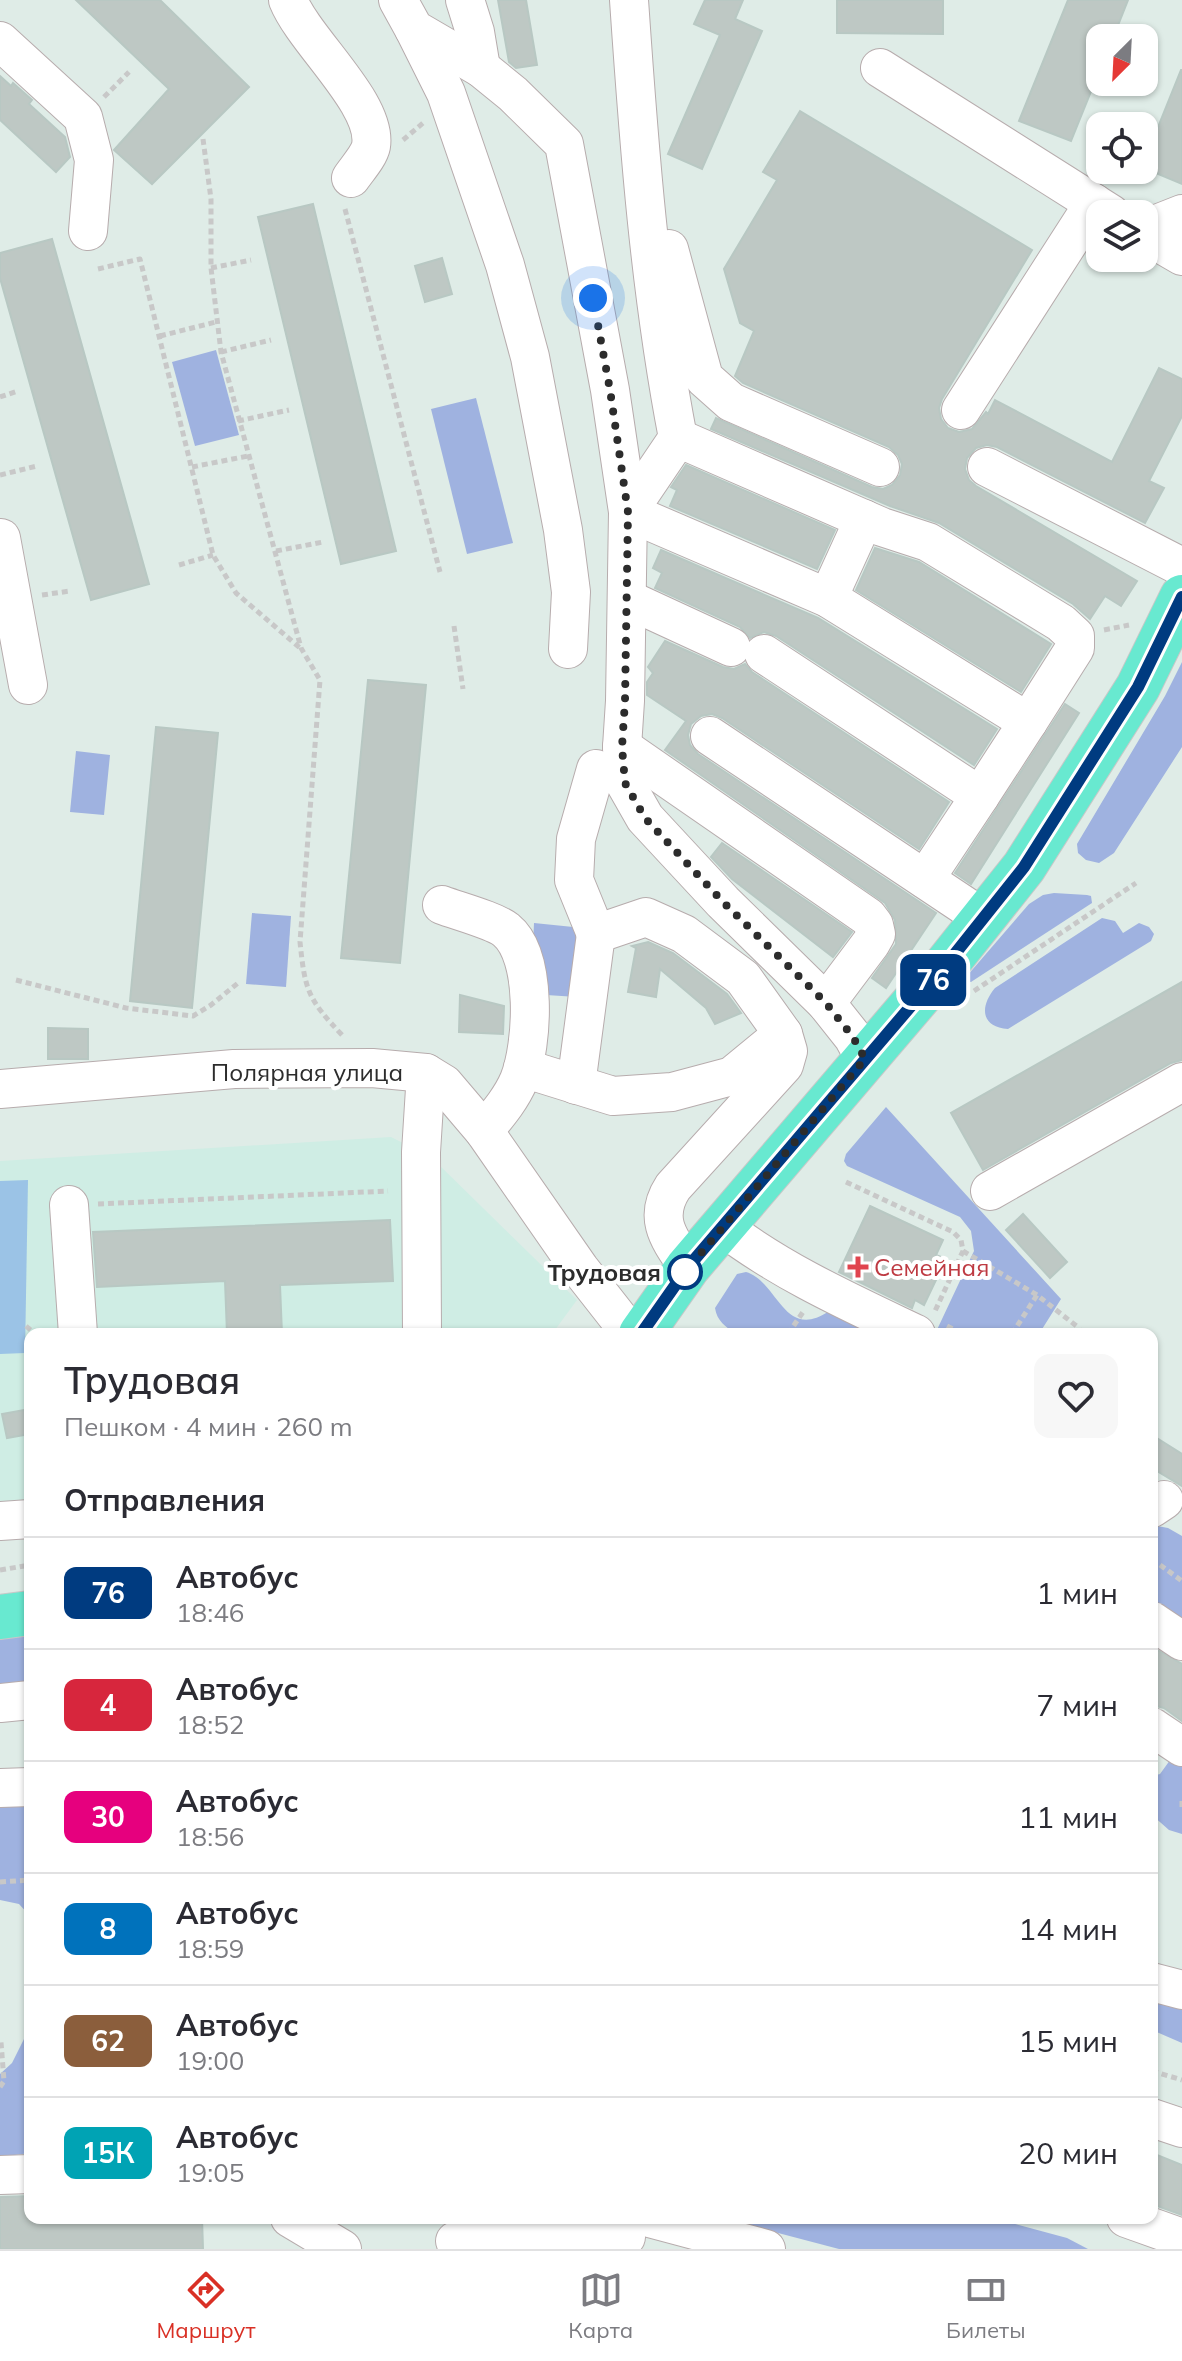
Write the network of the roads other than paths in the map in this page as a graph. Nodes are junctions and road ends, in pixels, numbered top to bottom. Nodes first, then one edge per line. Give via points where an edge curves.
1 (288, 0) edge
2 (465, 0) edge
3 (629, 0) edge
4 (406, 14) edge
5 (0, 41) edge
6 (481, 68) junction
7 (880, 68) dead end
8 (640, 173) junction
9 (346, 187) road end
10 (1090, 200) edge
11 (1182, 214) edge
12 (1158, 225) edge
13 (88, 231) dead end
14 (1086, 232) edge
15 (1158, 241) edge
16 (1182, 256) edge
17 (961, 410) dead end
18 (678, 438) junction
19 (880, 467) dead end
20 (987, 467) dead end
21 (628, 512) junction
22 (864, 519) junction
23 (1, 538) edge
24 (1182, 567) edge
25 (1182, 597) edge
26 (828, 598) junction
27 (627, 599) junction
28 (568, 649) dead end
29 (28, 685) dead end
30 (1028, 722) junction
31 (710, 736) dead end
32 (609, 758) junction
33 (980, 796) junction
34 (925, 879) junction
35 (442, 905) dead end
36 (982, 921) junction
37 (596, 934) junction
38 (826, 1003) junction
39 (783, 1034) junction
40 (865, 1059) junction
41 (523, 1068) junction
42 (426, 1073) junction
43 (1182, 1082) edge
44 (576, 1085) junction
45 (0, 1089) edge
46 (484, 1131) junction
47 (990, 1191) dead end
48 (69, 1205) road end
49 (723, 1227) junction
50 (688, 1267) junction
51 (924, 1326) edge
52 (78, 1328) edge
53 (422, 1328) edge
54 (626, 1328) edge
55 (645, 1328) edge
56 (24, 1519) edge
57 (0, 1521) edge
58 (24, 1614) edge
59 (0, 1617) edge
60 (1158, 1625) edge
61 (1182, 1641) edge
62 (24, 1701) edge
63 (0, 1703) edge
64 (1158, 1731) edge
65 (1182, 1747) edge
66 (24, 1787) edge
67 (0, 1788) edge
68 (1158, 1984) edge
69 (1182, 1990) edge
70 (1158, 2120) edge
71 (1182, 2128) edge
72 (24, 2174) edge
73 (0, 2175) edge
74 (300, 2224) edge
75 (1143, 2224) edge
76 (638, 2228) edge
77 (1182, 2238) edge
78 (455, 2241) dead end
79 (342, 2249) edge
80 (766, 2249) edge

1 - 9 street via 296,19 364,108 371,148
2 - 6 street
3 - 8 street
4 - 6 street
4 - 28 street via 446,93 505,265 530,357 563,530 571,592
5 - 13 street via 83,117 94,160
6 - 21 street via 564,144
7 - 10 street
8 - 18 street
8 - 19 street via 671,255 704,378 731,402
11 - 12 street
14 - 17 street
15 - 16 street
18 - 21 street
18 - 22 street
20 - 24 street
21 - 26 street
21 - 27 street
22 - 26 street
22 - 30 street via 948,552 1075,636 1075,648
23 - 29 street
25 - 36 main road via 1138,687 1024,867
26 - 30 street
27 - 32 street via 625,701
27 - 33 street via 747,650
30 - 33 street
31 - 34 street
32 - 37 street via 576,839 574,880
32 - 38 street via 645,818
32 - 38 street via 868,917 876,934
33 - 34 street
34 - 36 street
35 - 41 street via 506,930 518,945 530,1007
36 - 40 main road
37 - 39 street via 646,917 684,934 743,978
37 - 44 street
38 - 40 street
39 - 44 street via 732,1076 672,1092 613,1096
39 - 50 street via 788,1051 784,1065 664,1201 662,1216 670,1238
40 - 49 main road
41 - 44 street
41 - 46 street via 510,1098
42 - 45 street, Полярная улица via 234,1069
42 - 46 street, Полярная улица via 444,1084
42 - 53 street via 420,1190
43 - 47 street
46 - 54 street, Полярная улица
48 - 52 street
49 - 50 main road
49 - 51 street via 819,1288
50 - 55 main road
56 - 57 street
58 - 59 main road
60 - 61 street
62 - 63 street
64 - 65 street
66 - 67 street
68 - 69 street
70 - 71 street
72 - 73 street
74 - 79 street
75 - 77 street
76 - 78 street via 588,2236
76 - 80 street

